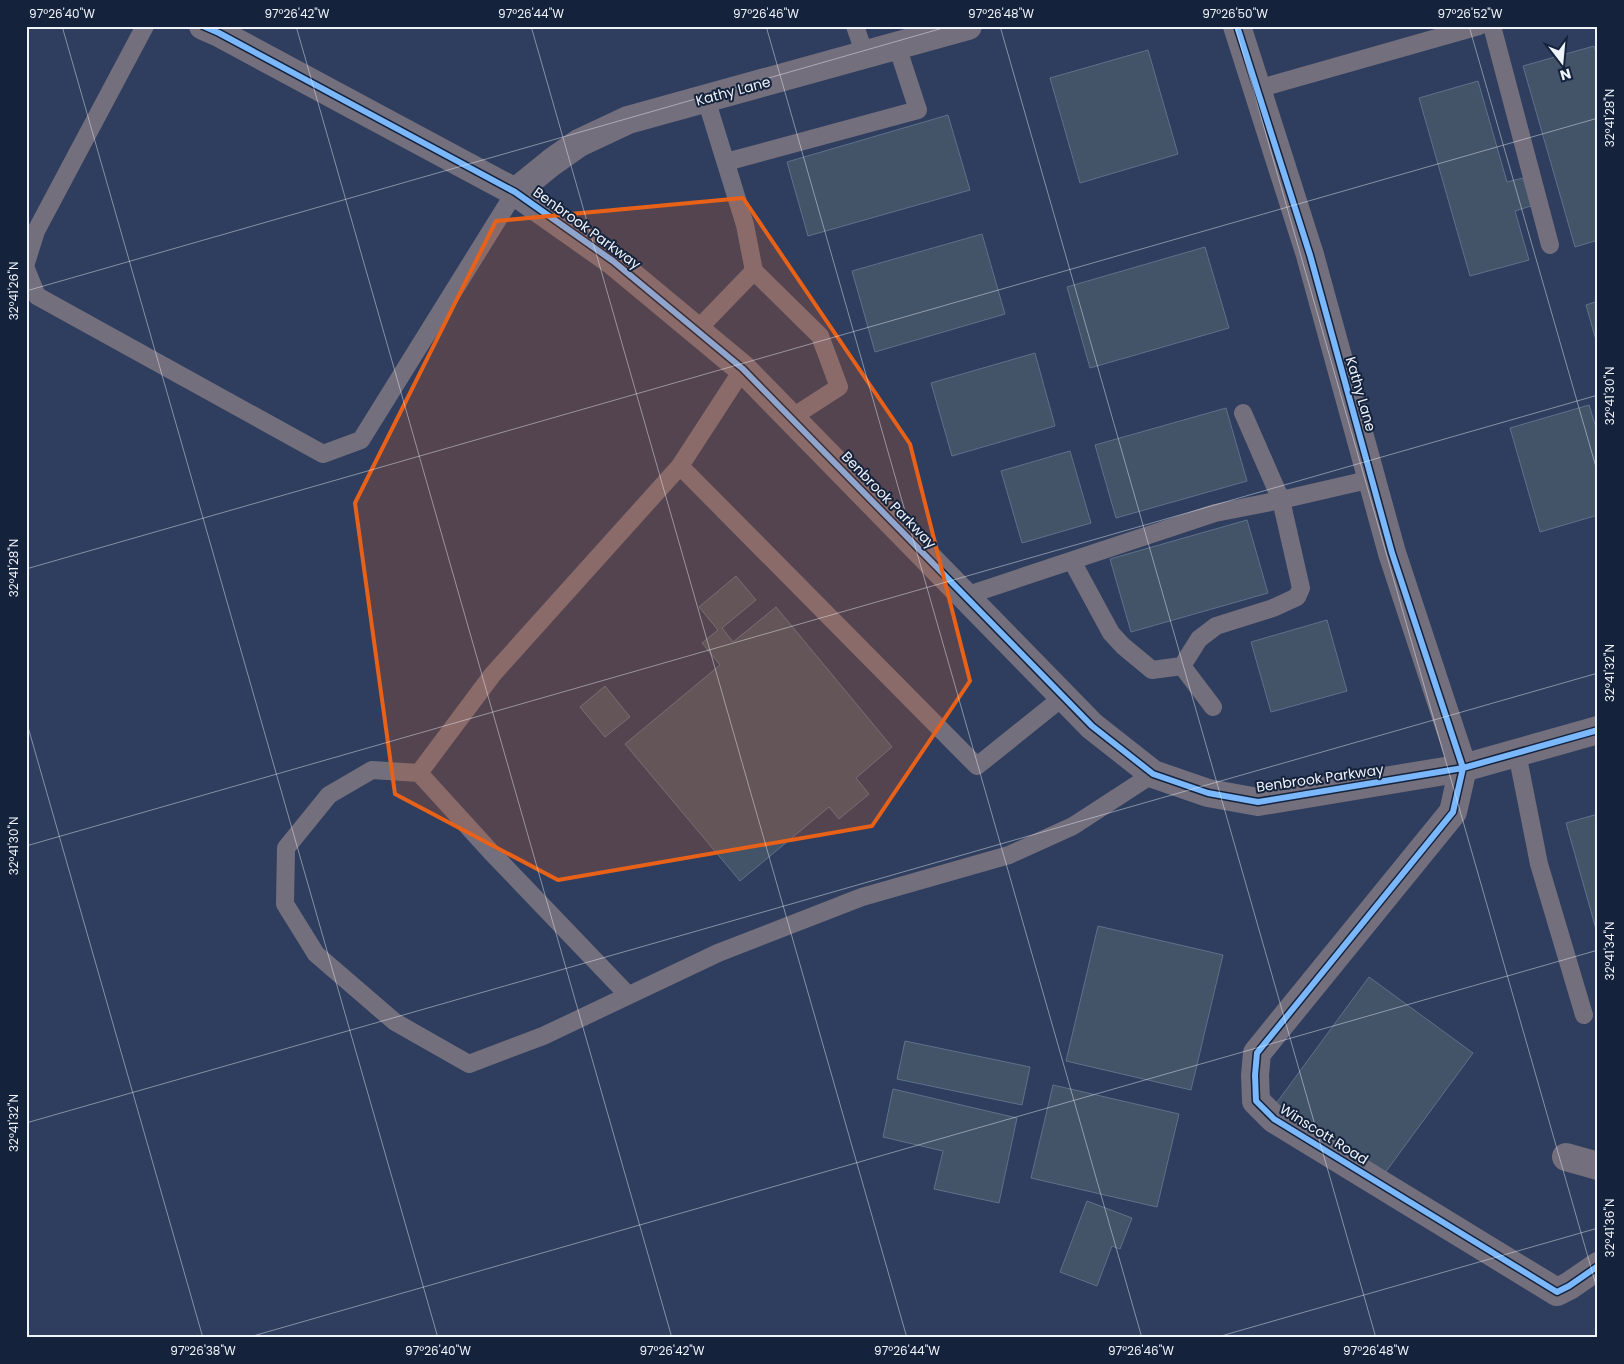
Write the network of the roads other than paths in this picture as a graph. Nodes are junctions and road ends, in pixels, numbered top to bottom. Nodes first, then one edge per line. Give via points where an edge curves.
1 (146, 26) edge
2 (203, 26) edge
3 (855, 26) edge
4 (968, 26) edge
5 (1237, 26) edge
6 (1479, 26) edge
7 (1492, 26) edge
8 (897, 46) junction
9 (865, 55) junction
10 (1257, 89) junction
11 (706, 99) junction
12 (726, 162) junction
13 (515, 192) junction
14 (1550, 244) dead end
15 (26, 263) edge
16 (26, 269) edge
17 (754, 272) junction
18 (697, 330) junction
19 (743, 368) junction
20 (1244, 413) dead end
21 (791, 418) junction
22 (680, 466) junction
23 (1372, 479) junction
24 (1281, 500) junction
25 (1072, 561) junction
26 (965, 596) junction
27 (1182, 666) junction
28 (1064, 697) junction
29 (1213, 707) dead end
30 (1598, 730) edge
31 (1517, 753) junction
32 (1462, 768) junction
33 (419, 773) junction
34 (1153, 774) junction
35 (628, 995) junction
36 (1584, 1015) dead end
37 (1566, 1157) dead end
38 (1598, 1166) edge
39 (1598, 1266) edge

1 - 15 lane via 36,231
2 - 13 street, Benbrook Parkway
3 - 9 lane
4 - 8 street, Kathy Lane
5 - 10 street, Kathy Lane
6 - 10 lane
7 - 14 lane
8 - 9 street, Kathy Lane
8 - 12 lane via 918,110
9 - 11 street, Kathy Lane
10 - 23 street, Kathy Lane via 1310,255
11 - 12 lane
11 - 13 street, Kathy Lane via 628,120 579,143
12 - 17 lane via 745,225
13 - 16 lane via 361,440 323,454 37,296
13 - 18 street, Benbrook Parkway via 613,261
17 - 18 lane
17 - 21 lane via 820,336 839,387
18 - 19 street, Benbrook Parkway
19 - 21 street, Benbrook Parkway
19 - 22 lane
20 - 24 lane
21 - 26 street, Benbrook Parkway
22 - 28 lane via 977,766
22 - 33 lane via 493,674
23 - 24 lane
23 - 32 street, Kathy Lane via 1392,553
24 - 25 lane via 1215,513
24 - 27 lane via 1301,588 1297,597 1216,626 1199,639
25 - 26 lane
25 - 27 lane via 1111,633 1123,646 1152,670
26 - 28 street, Benbrook Parkway
27 - 29 lane
28 - 34 street, Benbrook Parkway via 1092,726
30 - 31 street, Benbrook Parkway
31 - 32 street, Benbrook Parkway
31 - 36 lane via 1539,864
32 - 34 street, Benbrook Parkway via 1258,802 1208,793
32 - 39 street, Winscott Road via 1453,812 1257,1054 1256,1101 1274,1119 1557,1292
33 - 35 lane
33 - 35 lane via 372,770 328,795 286,848 285,904 316,954 395,1022 469,1064 543,1036
34 - 35 lane via 1073,826 1009,855 862,897 718,953
37 - 38 street

